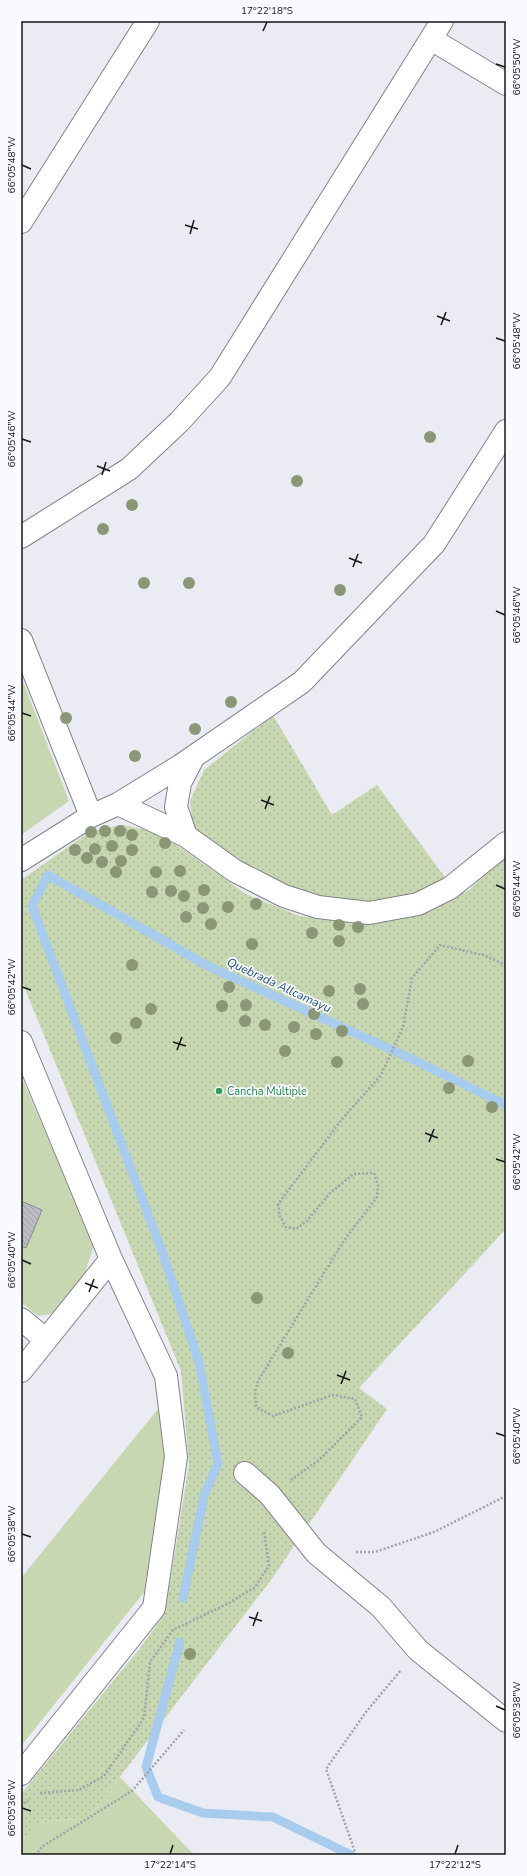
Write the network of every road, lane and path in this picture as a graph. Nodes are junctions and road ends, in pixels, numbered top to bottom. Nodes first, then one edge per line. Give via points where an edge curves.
1 (148, 21) edge
2 (438, 26) edge
3 (506, 84) edge
4 (21, 222) edge
5 (506, 431) edge
6 (21, 537) edge
7 (21, 640) edge
8 (193, 757) junction
9 (118, 804) junction
10 (91, 816) junction
11 (186, 836) junction
12 (506, 843) edge
13 (21, 860) edge
14 (506, 965) edge
15 (21, 1042) edge
16 (111, 1259) junction
17 (21, 1319) edge
18 (46, 1340) junction
19 (21, 1371) edge
20 (245, 1473) dead end
21 (270, 1495) junction
22 (506, 1496) edge
23 (316, 1553) junction
24 (418, 1650) junction
25 (506, 1721) edge
26 (184, 1730) dead end
27 (21, 1774) edge
28 (34, 1794) dead end
29 (29, 1798) dead end
30 (21, 1806) edge
31 (35, 1855) edge
32 (356, 1855) edge

1 - 4 street
2 - 3 street
2 - 6 street via 220,377 179,422 129,469
5 - 8 street via 434,544 302,682
7 - 10 street
8 - 9 street
8 - 11 street via 180,783 176,807
9 - 10 street
9 - 11 street
10 - 13 street
11 - 12 street via 236,871 284,896 318,906 369,913 418,904 450,888
14 - 21 path via 483,955 440,945 412,978 403,1027 381,1075 343,1118 278,1204 280,1217 286,1227 296,1229 306,1222 331,1192 354,1174 374,1173 378,1185 377,1198 343,1242 258,1380 255,1392 256,1407 273,1416 333,1395 355,1399 362,1417 319,1460
15 - 16 street
16 - 18 street
16 - 27 street via 166,1376 176,1458 154,1608
17 - 18 street
18 - 19 street
20 - 21 street
21 - 23 street
21 - 28 path via 262,1515 268,1566 255,1587 229,1603 173,1630 150,1662 144,1718 104,1776 79,1790
22 - 23 path via 434,1532 375,1552
23 - 24 street via 381,1607
24 - 25 street
24 - 32 path via 366,1712 326,1769
26 - 31 path via 132,1791 43,1846
29 - 30 path

